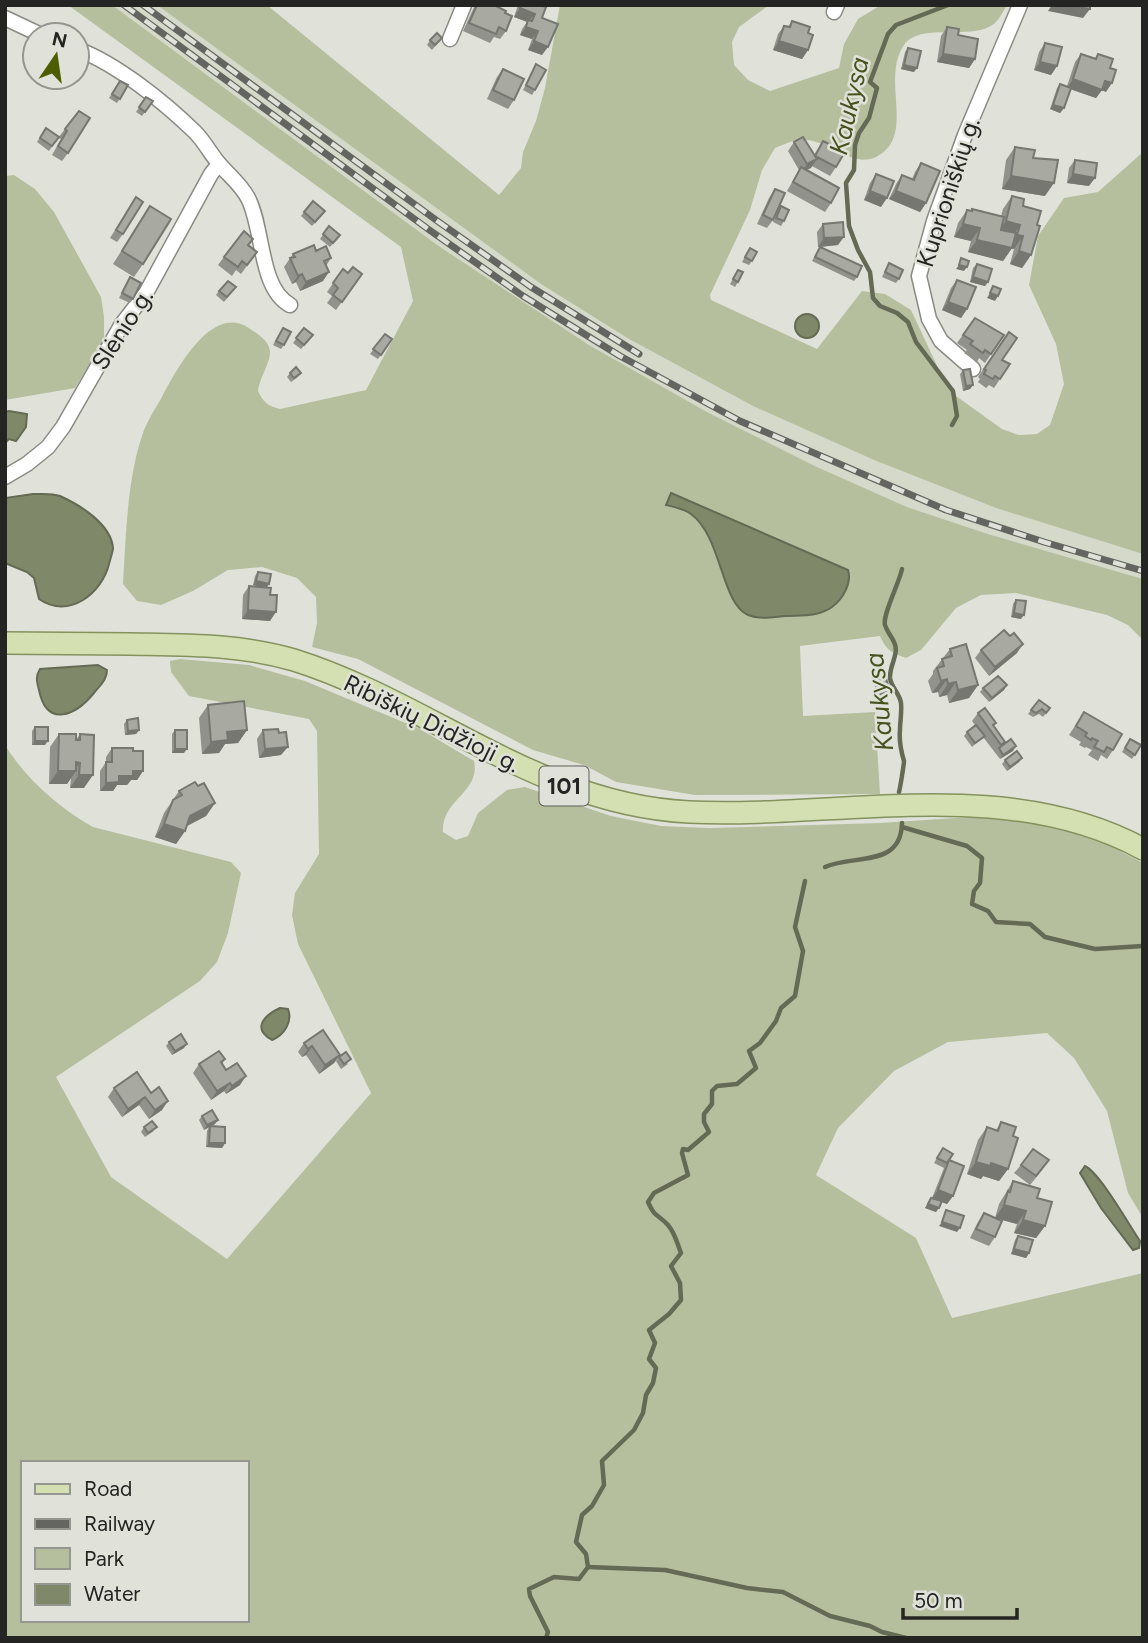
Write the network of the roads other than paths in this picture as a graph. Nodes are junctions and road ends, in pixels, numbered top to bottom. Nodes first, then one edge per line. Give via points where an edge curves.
1 (464, 5) edge
2 (1020, 5) edge
3 (5, 18) edge
4 (21, 26) edge
5 (450, 39) dead end
6 (91, 56) edge
7 (219, 164) junction
8 (290, 305) dead end
9 (974, 369) dead end
10 (5, 477) edge
11 (5, 643) edge
12 (1143, 849) edge

1 - 5 street
2 - 9 street, Kuprioniškių g. via 965,135 919,276 929,319 941,341
3 - 4 street
6 - 7 street via 172,112
7 - 8 street via 250,201 275,293
7 - 10 street, Slėnio g. via 63,427 48,447
11 - 12 main road, Ribiškių Didžioji g. / 101 via 198,645 244,648 294,660 369,691 553,782 622,803 688,812 1006,807 1083,823

